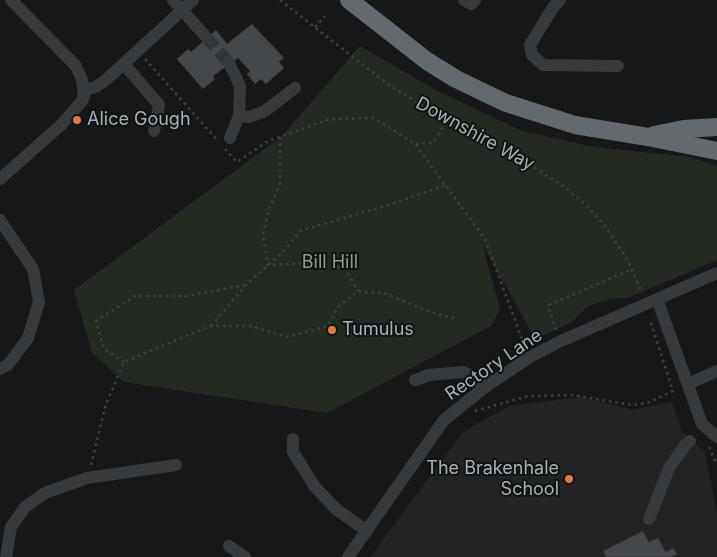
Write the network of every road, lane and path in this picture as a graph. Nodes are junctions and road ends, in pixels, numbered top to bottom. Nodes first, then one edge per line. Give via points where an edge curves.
1 (11, 0) edge
2 (173, 0) edge
3 (194, 0) edge
4 (280, 0) edge
5 (348, 0) edge
6 (464, 0) edge
7 (475, 0) edge
8 (554, 2) edge
9 (182, 11) junction
10 (325, 16) dead end
11 (315, 27) junction
12 (207, 38) tunnel mouth
13 (138, 52) junction
14 (124, 64) junction
15 (229, 64) tunnel mouth
16 (618, 66) dead end
17 (295, 88) dead end
18 (84, 90) junction
19 (239, 116) junction
20 (447, 121) junction
21 (717, 127) edge
22 (154, 131) dead end
23 (280, 137) junction
24 (648, 137) junction
25 (230, 138) dead end
26 (415, 144) junction
27 (717, 151) edge
28 (0, 179) edge
29 (446, 185) junction
30 (0, 220) edge
31 (268, 265) junction
32 (632, 269) junction
33 (717, 273) edge
34 (246, 285) junction
35 (358, 291) junction
36 (642, 294) dead end
37 (658, 299) junction
38 (458, 319) dead end
39 (651, 323) dead end
40 (210, 326) junction
41 (560, 341) junction
42 (526, 348) dead end
43 (124, 362) junction
44 (0, 368) edge
45 (717, 371) edge
46 (415, 380) dead end
47 (688, 384) junction
48 (486, 387) junction
49 (472, 412) dead end
50 (717, 437) edge
51 (293, 439) dead end
52 (690, 441) dead end
53 (709, 448) dead end
54 (176, 465) dead end
55 (717, 465) edge
56 (87, 478) junction
57 (649, 519) dead end
58 (367, 531) junction
59 (230, 546) dead end
60 (6, 557) edge
61 (245, 557) edge
62 (348, 557) edge

1 - 18 street via 76,66
2 - 9 street
3 - 9 street
4 - 11 path, Downshire Way
5 - 24 highway via 427,61 485,94 556,120
6 - 7 street via 471,4
8 - 16 street via 530,45 532,55 543,65
9 - 12 street
9 - 13 street
10 - 11 path
11 - 20 path, Downshire Way via 363,67
13 - 14 street
13 - 23 path via 237,162 268,141
14 - 18 street via 96,87
14 - 22 street via 159,105
15 - 19 street via 240,86
17 - 19 street via 264,112
18 - 28 street via 82,101 75,110
19 - 25 street
20 - 26 path via 433,143
20 - 32 path, Downshire Way via 517,156 563,186 604,226
21 - 24 highway via 684,129
23 - 26 path via 330,119 374,118
23 - 31 path via 280,184 263,234
24 - 27 highway
26 - 29 path
29 - 31 path via 300,231 284,252
29 - 42 path via 485,239
30 - 44 street via 33,269 39,302 28,338 8,365
31 - 34 path
31 - 35 path via 309,263 345,268
32 - 36 path, Downshire Way
32 - 41 path via 549,306
33 - 37 street, Rectory Lane
34 - 40 path
34 - 43 path via 188,296 135,296 96,321 104,349
35 - 38 path via 387,294 430,312
35 - 40 path via 338,308 328,326 287,337 251,326
37 - 41 street, Rectory Lane
37 - 47 street
39 - 49 path, Rectory Lane via 674,391 647,403 632,405 572,394 528,396
40 - 43 path
41 - 48 street, Rectory Lane
43 - 56 path via 106,404
45 - 47 street
46 - 48 street via 429,375 463,372
47 - 50 street via 702,424
48 - 58 street, Rectory Lane via 444,420
51 - 58 street via 293,452 315,488 336,509
52 - 57 street via 669,468
53 - 55 path
54 - 56 street
56 - 60 street via 45,493 25,507 11,527
58 - 62 street, Rectory Lane
59 - 61 street

